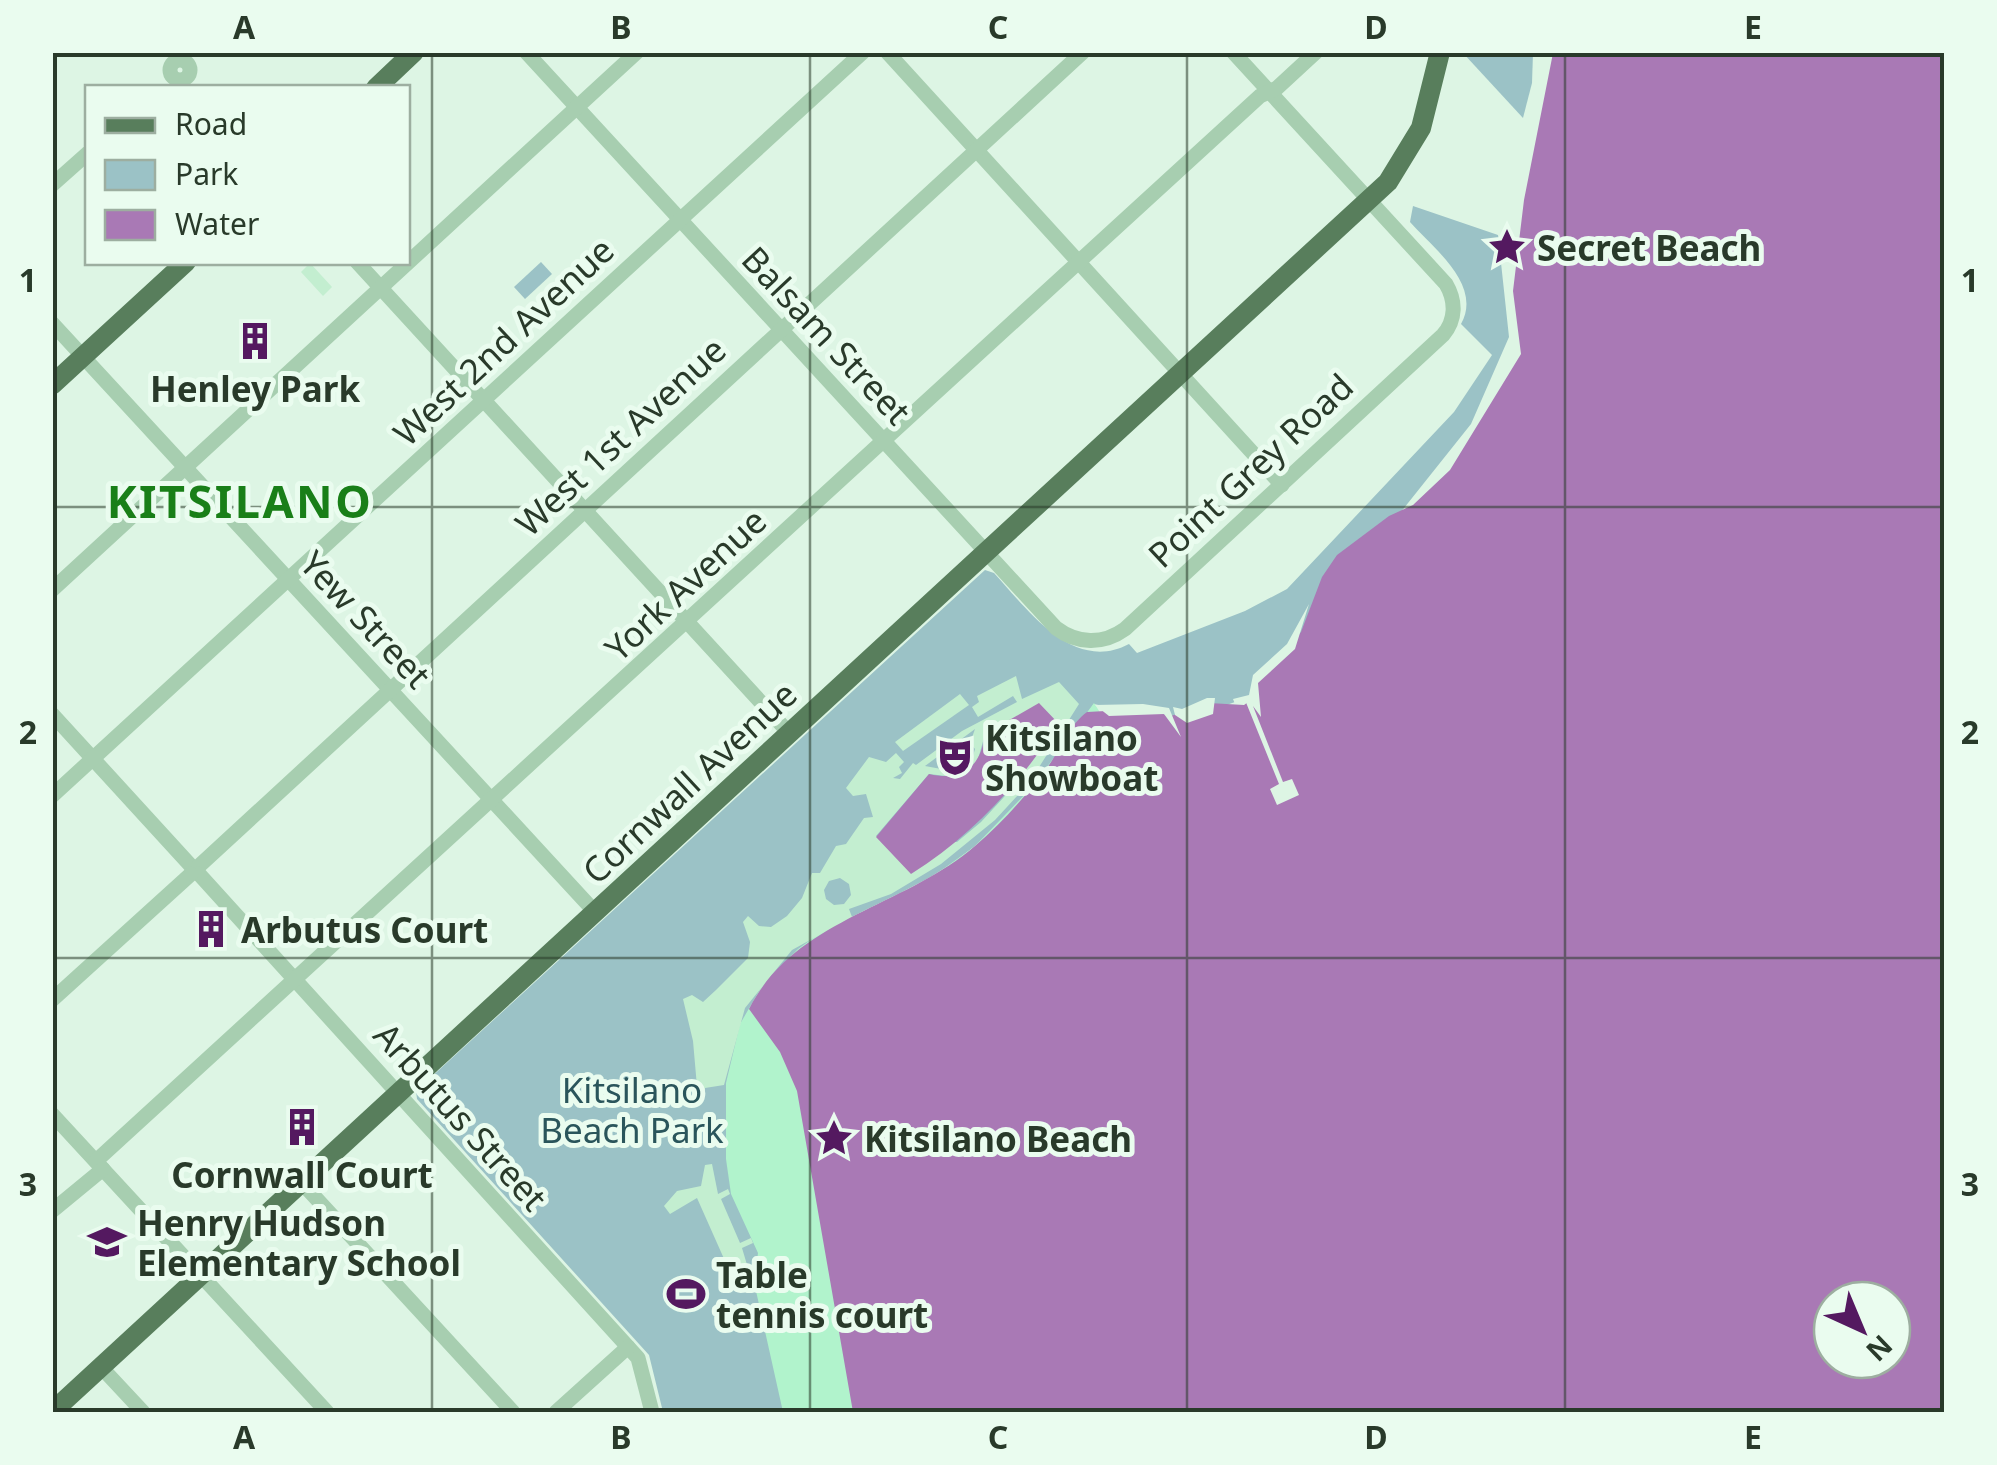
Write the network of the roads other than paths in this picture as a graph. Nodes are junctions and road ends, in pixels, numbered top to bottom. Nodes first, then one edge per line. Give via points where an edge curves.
1 (414, 52) edge
2 (526, 52) edge
3 (637, 52) edge
4 (863, 52) edge
5 (887, 52) edge
6 (1084, 52) edge
7 (1233, 52) edge
8 (1316, 52) edge
9 (1440, 52) edge
10 (379, 85) edge
11 (1268, 92) junction
12 (577, 108) junction
13 (976, 150) junction
14 (85, 156) edge
15 (52, 185) edge
16 (1369, 200) junction
17 (679, 219) junction
18 (410, 262) edge
19 (1080, 262) junction
20 (183, 265) edge
21 (360, 265) edge
22 (407, 265) edge
23 (381, 289) junction
24 (52, 323) edge
25 (781, 330) junction
26 (84, 356) junction
27 (1180, 373) junction
28 (52, 385) edge
29 (484, 400) junction
30 (884, 442) junction
31 (186, 468) junction
32 (1282, 484) junction
33 (584, 510) junction
34 (986, 553) junction
35 (289, 580) junction
36 (52, 590) edge
37 (688, 623) junction
38 (1094, 640) joint
39 (390, 690) junction
40 (52, 714) edge
41 (790, 734) junction
42 (93, 759) junction
43 (52, 796) edge
44 (492, 802) junction
45 (195, 870) junction
46 (595, 912) junction
47 (297, 981) junction
48 (52, 1000) edge
49 (398, 1094) junction
50 (52, 1114) edge
51 (100, 1165) junction
52 (302, 1182) junction
53 (52, 1210) edge
54 (201, 1275) junction
55 (628, 1347) junction
56 (101, 1367) junction
57 (52, 1412) edge
58 (143, 1412) edge
59 (328, 1412) edge
60 (513, 1412) edge
61 (556, 1412) edge
62 (652, 1412) edge

1 - 10 main road
2 - 12 street, Balsam Street
3 - 12 street
4 - 17 street, West 2nd Avenue
5 - 13 street
6 - 13 street, West 1st Avenue
7 - 11 street
8 - 11 street, York Avenue
9 - 16 main road via 1411,150
11 - 16 street
11 - 19 street, York Avenue
12 - 17 street, Balsam Street
12 - 18 street
13 - 19 street
13 - 25 street, West 1st Avenue
14 - 15 street
16 - 27 main road, Cornwall Avenue
16 - 32 street, Point Grey Road via 1446,284 1454,311 1444,335
17 - 25 street, Balsam Street
17 - 29 street, West 2nd Avenue
19 - 27 street
19 - 30 street, York Avenue
20 - 26 main road
21 - 23 street
22 - 23 street
23 - 29 street
23 - 31 street
24 - 26 street, Yew Street
25 - 30 street, Balsam Street
25 - 33 street, West 1st Avenue
26 - 28 main road
26 - 31 street, Yew Street
27 - 32 street
27 - 34 main road, Cornwall Avenue
29 - 33 street
29 - 35 street, West 2nd Avenue
30 - 34 street, Balsam Street
30 - 37 street, York Avenue
31 - 35 street, Yew Street
31 - 36 street
32 - 38 street, Point Grey Road via 1126,629
33 - 37 street
33 - 39 street, West 1st Avenue
34 - 38 street, Balsam Street via 1060,631
34 - 41 main road, Cornwall Avenue
35 - 39 street, Yew Street
35 - 42 street, West 2nd Avenue
37 - 41 street
37 - 44 street, York Avenue
39 - 44 street, Yew Street
39 - 45 street, West 1st Avenue
40 - 42 street, Arbutus Street
41 - 46 main road, Cornwall Avenue
42 - 43 street, West 2nd Avenue
42 - 45 street, Arbutus Street
44 - 46 street, Yew Street
44 - 47 street, York Avenue
45 - 47 street, Arbutus Street
45 - 48 street, West 1st Avenue
46 - 49 main road, Cornwall Avenue
47 - 49 street, Arbutus Street
47 - 51 street, York Avenue
49 - 52 main road, Cornwall Avenue
49 - 55 street, Arbutus Street
50 - 51 street
51 - 53 street, York Avenue
51 - 54 street
52 - 54 main road, Cornwall Avenue
52 - 60 street
54 - 56 main road, Cornwall Avenue
54 - 59 street
55 - 61 street
55 - 62 street, Arbutus Street via 640,1361
56 - 57 main road, Cornwall Avenue
56 - 58 street

